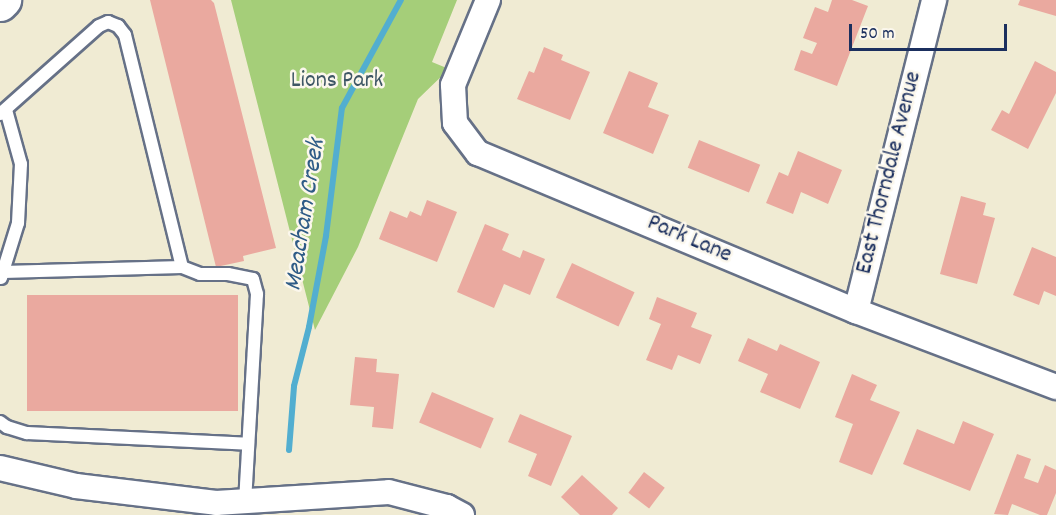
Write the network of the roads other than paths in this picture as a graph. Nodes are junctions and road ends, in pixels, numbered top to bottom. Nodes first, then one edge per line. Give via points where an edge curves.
1 (4, 0) edge
2 (488, 0) edge
3 (934, 0) edge
4 (0, 4) edge
5 (3, 112) edge
6 (182, 267) junction
7 (1, 278) edge
8 (856, 311) junction
9 (1056, 387) edge
10 (0, 422) edge
11 (248, 444) junction
12 (0, 468) edge
13 (245, 500) junction
14 (215, 509) edge
15 (462, 515) edge

1 - 4 main road
2 - 8 street, Park Lane via 453,85 455,123 478,153
3 - 8 street, East Thorndale Avenue
5 - 6 lane via 99,26 108,22 118,26 125,35
5 - 7 lane via 21,164 18,223
6 - 7 lane
6 - 11 lane via 200,274 253,279 256,294
8 - 9 street, Park Lane
10 - 11 lane via 27,433
11 - 13 lane
12 - 14 street via 76,486
13 - 14 street
13 - 15 street via 389,492 438,504

